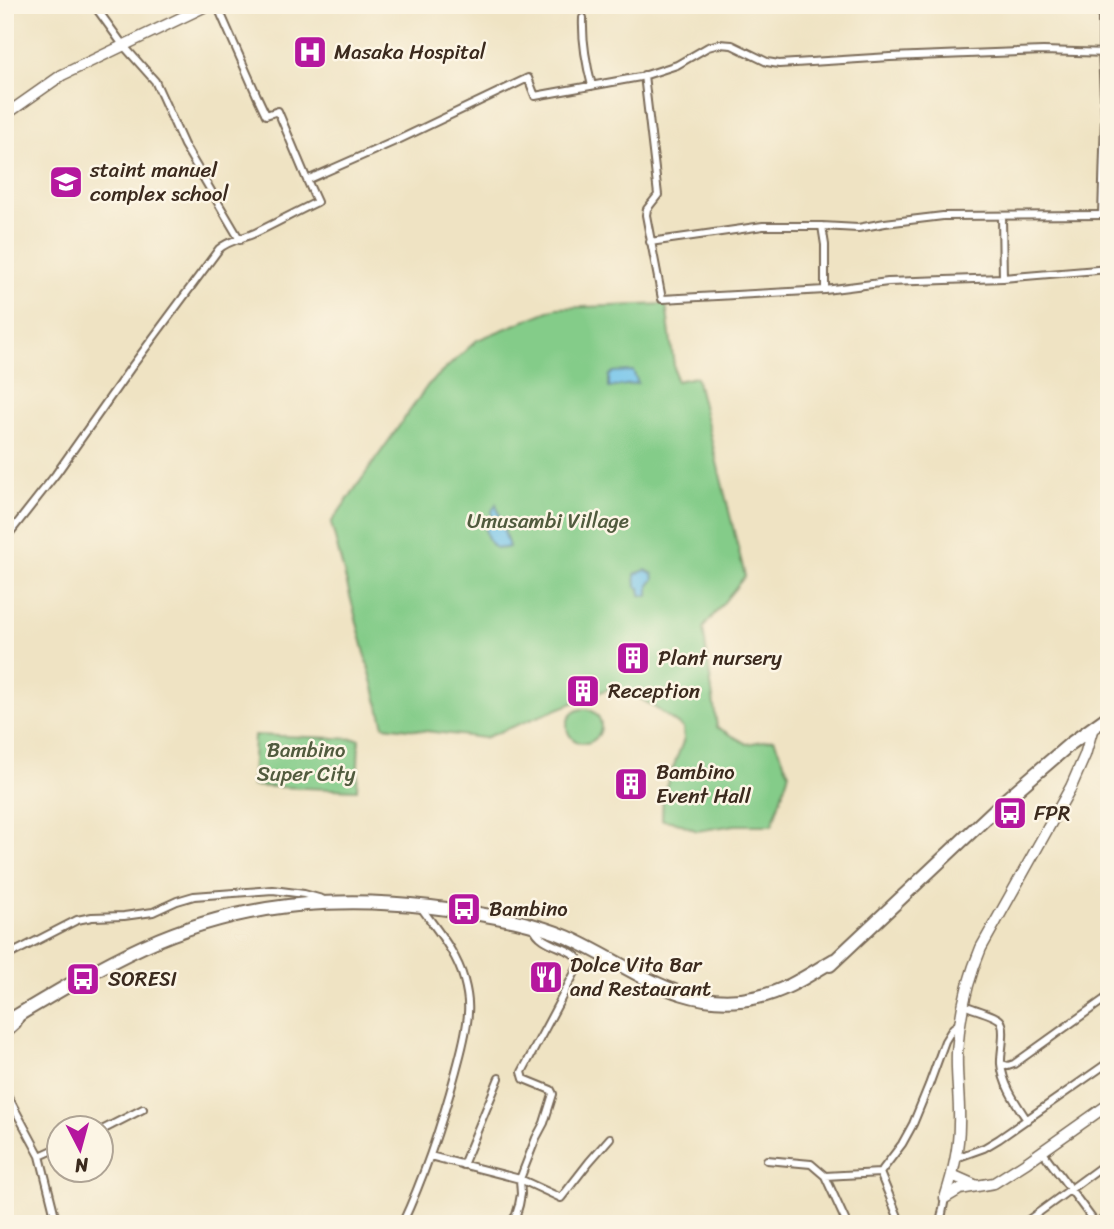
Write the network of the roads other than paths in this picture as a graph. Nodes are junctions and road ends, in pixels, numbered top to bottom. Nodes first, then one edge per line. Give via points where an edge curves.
1 (94, 5) edge
2 (208, 5) edge
3 (217, 5) edge
4 (1102, 5) edge
5 (583, 18) dead end
6 (123, 45) junction
7 (1105, 53) edge
8 (644, 75) junction
9 (592, 86) junction
10 (5, 115) edge
11 (1107, 118) edge
12 (307, 180) junction
13 (1106, 215) edge
14 (1002, 216) junction
15 (822, 226) junction
16 (240, 240) junction
17 (650, 242) junction
18 (1109, 269) edge
19 (1003, 278) junction
20 (825, 290) junction
21 (5, 539) edge
22 (1109, 716) edge
23 (1093, 727) junction
24 (1070, 744) junction
25 (1080, 767) junction
26 (331, 902) junction
27 (420, 906) junction
28 (533, 926) junction
29 (5, 957) edge
30 (1109, 996) edge
31 (964, 1005) junction
32 (21, 1014) junction
33 (5, 1023) edge
34 (960, 1023) junction
35 (5, 1035) edge
36 (1109, 1062) edge
37 (1001, 1064) junction
38 (499, 1078) dead end
39 (5, 1091) edge
40 (1109, 1104) edge
41 (143, 1109) dead end
42 (1027, 1120) junction
43 (116, 1123) edge
44 (610, 1139) dead end
45 (1042, 1151) junction
46 (46, 1153) edge
47 (40, 1156) junction
48 (430, 1156) junction
49 (956, 1158) junction
50 (767, 1160) dead end
51 (1109, 1161) edge
52 (463, 1165) junction
53 (880, 1173) junction
54 (953, 1175) junction
55 (825, 1176) junction
56 (520, 1179) junction
57 (979, 1186) junction
58 (1070, 1189) junction
59 (945, 1198) junction
60 (1109, 1215) edge
61 (57, 1224) edge
62 (402, 1224) edge
63 (510, 1224) edge
64 (846, 1224) edge
65 (901, 1224) edge
66 (940, 1224) edge
67 (1023, 1224) edge
68 (1096, 1224) edge

1 - 6 street
2 - 6 street
3 - 12 street via 257,96 267,115 278,111
4 - 7 street
5 - 9 street
6 - 10 street via 62,75
6 - 16 street via 155,81 184,145
7 - 8 street via 924,55 779,64 719,44
7 - 11 street
8 - 9 street
8 - 17 street via 658,195 646,213
9 - 12 street via 535,96 528,78
11 - 13 street
12 - 16 street via 317,202
13 - 14 street
14 - 15 street via 943,216 858,228
14 - 19 street
15 - 17 street via 763,226
15 - 20 street
16 - 21 street via 219,249
17 - 20 street via 662,299
18 - 19 street
19 - 20 street via 888,282
22 - 23 highway
23 - 24 highway
23 - 25 street
24 - 25 street
24 - 28 highway via 819,977 774,1000 720,1008 664,996 601,955
25 - 31 street via 981,948
26 - 27 highway
26 - 29 street via 273,890 194,896 153,912 77,920
26 - 32 highway via 244,913 172,934 79,979
27 - 28 highway
27 - 48 street via 457,961 468,1009 454,1079
28 - 56 street via 544,941 580,960 523,1068 524,1079 553,1094
30 - 37 street via 1014,1064
31 - 34 street
31 - 37 street via 1001,1022
32 - 33 highway
32 - 35 street
34 - 49 street
34 - 53 street via 945,1041 913,1124
36 - 42 street
37 - 42 street via 1009,1091
38 - 52 street
39 - 47 street
40 - 45 street
41 - 43 street
42 - 49 street via 984,1148
44 - 56 street via 561,1198
45 - 57 street via 994,1183
45 - 58 street
46 - 47 street
47 - 61 street
48 - 52 street
48 - 62 street
49 - 54 street
50 - 55 street via 811,1164
51 - 58 street
52 - 56 street
53 - 55 street
53 - 65 street
54 - 57 street
54 - 59 street
55 - 64 street
56 - 63 street via 519,1205
57 - 59 street
58 - 67 street
58 - 68 street
59 - 66 street
60 - 68 street

